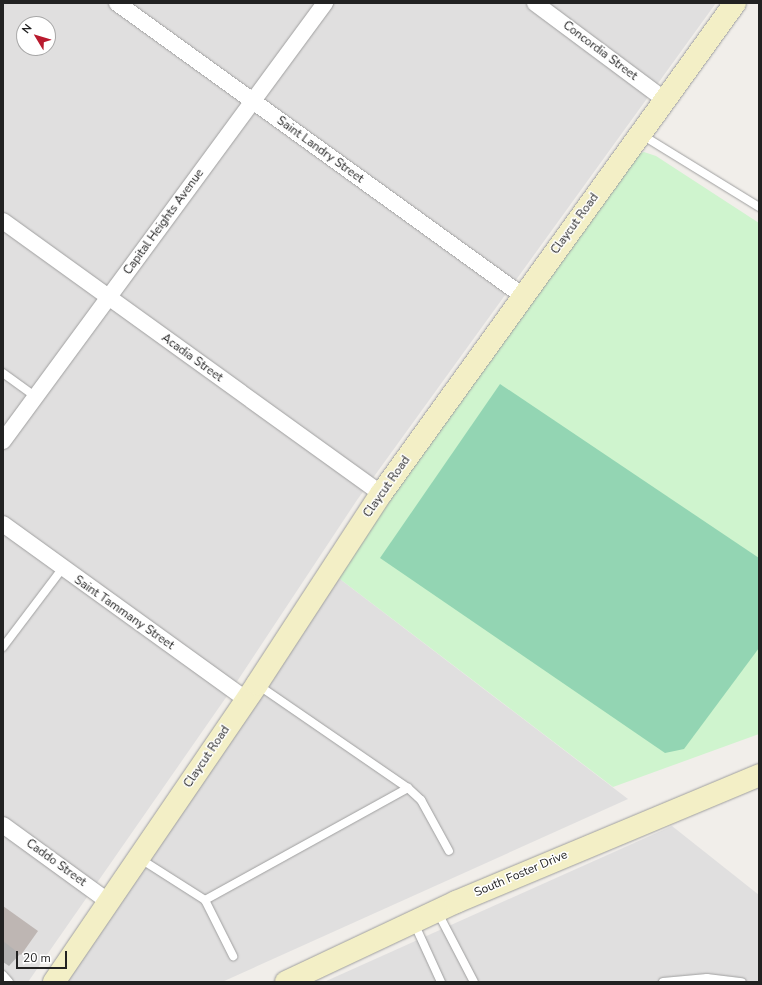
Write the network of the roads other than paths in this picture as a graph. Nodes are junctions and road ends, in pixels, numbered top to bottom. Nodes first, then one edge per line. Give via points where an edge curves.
1 (117, 3) edge
2 (325, 3) edge
3 (535, 3) edge
4 (735, 3) edge
5 (665, 100) junction
6 (252, 101) junction
7 (640, 134) junction
8 (759, 207) edge
9 (3, 221) edge
10 (523, 296) junction
11 (108, 298) junction
12 (3, 373) edge
13 (35, 396) junction
14 (3, 440) edge
15 (381, 494) junction
16 (3, 524) edge
17 (62, 569) junction
18 (3, 647) edge
19 (252, 692) junction
20 (757, 780) edge
21 (408, 788) junction
22 (3, 825) edge
23 (449, 851) dead end
24 (139, 857) junction
25 (205, 900) junction
26 (108, 902) junction
27 (437, 910) junction
28 (413, 922) junction
29 (233, 956) dead end
30 (3, 975) edge
31 (9, 982) edge
32 (54, 982) edge
33 (286, 982) edge
34 (441, 982) edge
35 (474, 982) edge
36 (663, 982) edge
37 (742, 982) edge

1 - 6 street, Saint Landry Street
2 - 6 street, Capital Heights Avenue
3 - 5 street, Concordia Street
4 - 5 street, Claycut Road
5 - 7 street, Claycut Road
6 - 10 street, Saint Landry Street
6 - 11 street, Capital Heights Avenue
7 - 8 lane
7 - 10 street, Claycut Road
9 - 11 street, Acadia Street
10 - 15 street, Claycut Road
11 - 13 street, Capital Heights Avenue
11 - 15 street, Acadia Street
12 - 13 lane
13 - 14 street, Capital Heights Avenue
15 - 19 street, Claycut Road
16 - 17 street, Saint Tammany Street
17 - 18 lane
17 - 19 street, Saint Tammany Street
19 - 21 lane
19 - 24 street, Claycut Road
20 - 27 street, South Foster Drive
21 - 23 lane via 422,800
21 - 25 lane
22 - 26 street, Caddo Street
24 - 25 lane
24 - 26 street, Claycut Road
25 - 29 lane
26 - 32 street, Claycut Road
27 - 28 street, South Foster Drive
27 - 35 lane
28 - 33 street, South Foster Drive
28 - 34 lane
30 - 31 lane
36 - 37 lane via 707,978

